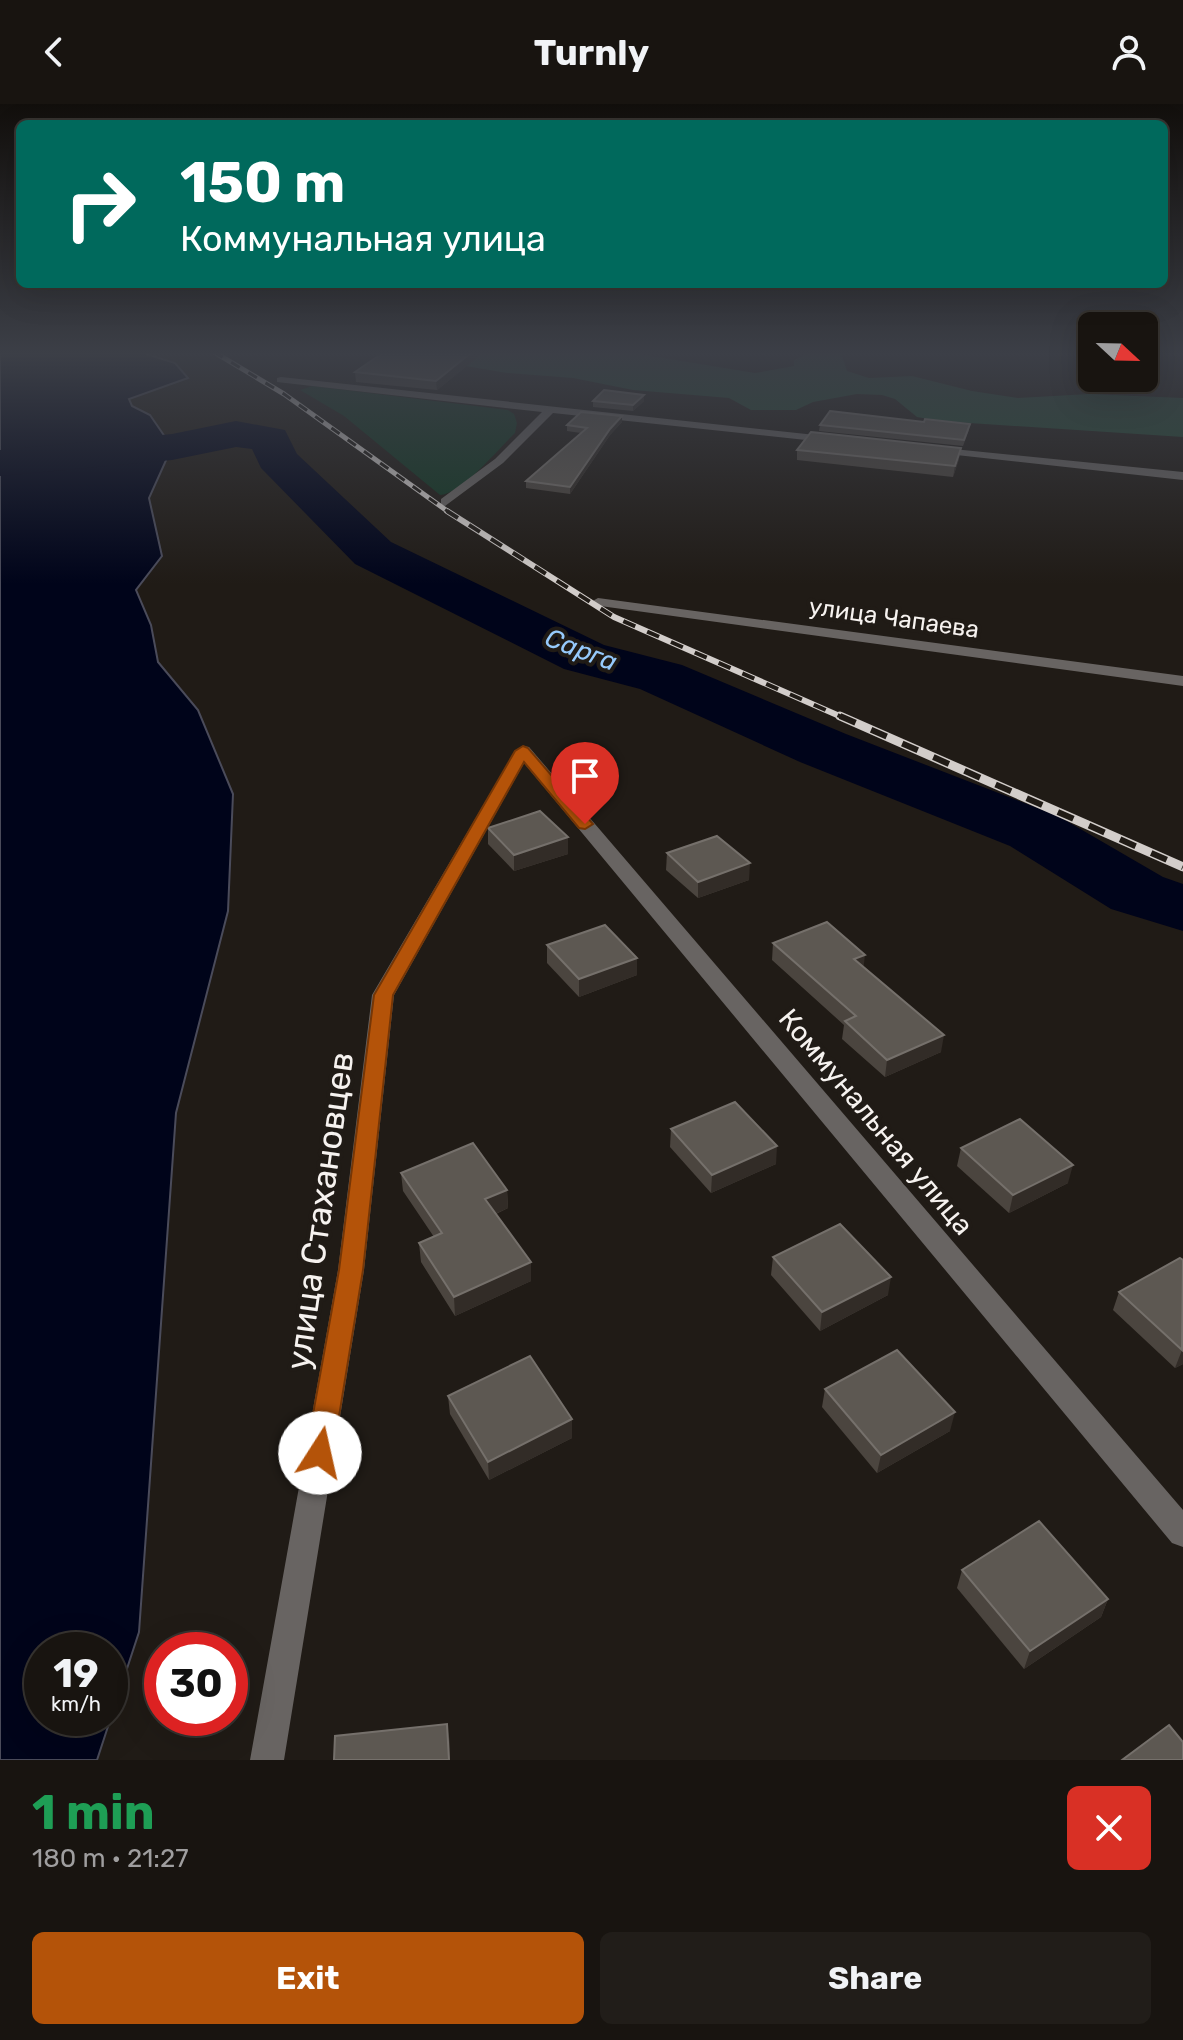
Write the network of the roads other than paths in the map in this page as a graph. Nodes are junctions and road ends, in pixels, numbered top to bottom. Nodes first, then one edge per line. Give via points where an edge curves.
1 (531, 429) edge
2 (741, 429) edge
3 (841, 440) edge
4 (917, 449) edge
5 (1183, 476) edge
6 (445, 502) dead end
7 (598, 602) dead end
8 (1183, 681) edge
9 (523, 751) joint
10 (1183, 1533) edge
11 (267, 1760) edge

1 - 6 street
2 - 3 street
4 - 5 street
7 - 8 street, улица Чапаева
9 - 10 street, Коммунальная улица
9 - 11 street, улица Стахановцев via 383,995 351,1270

